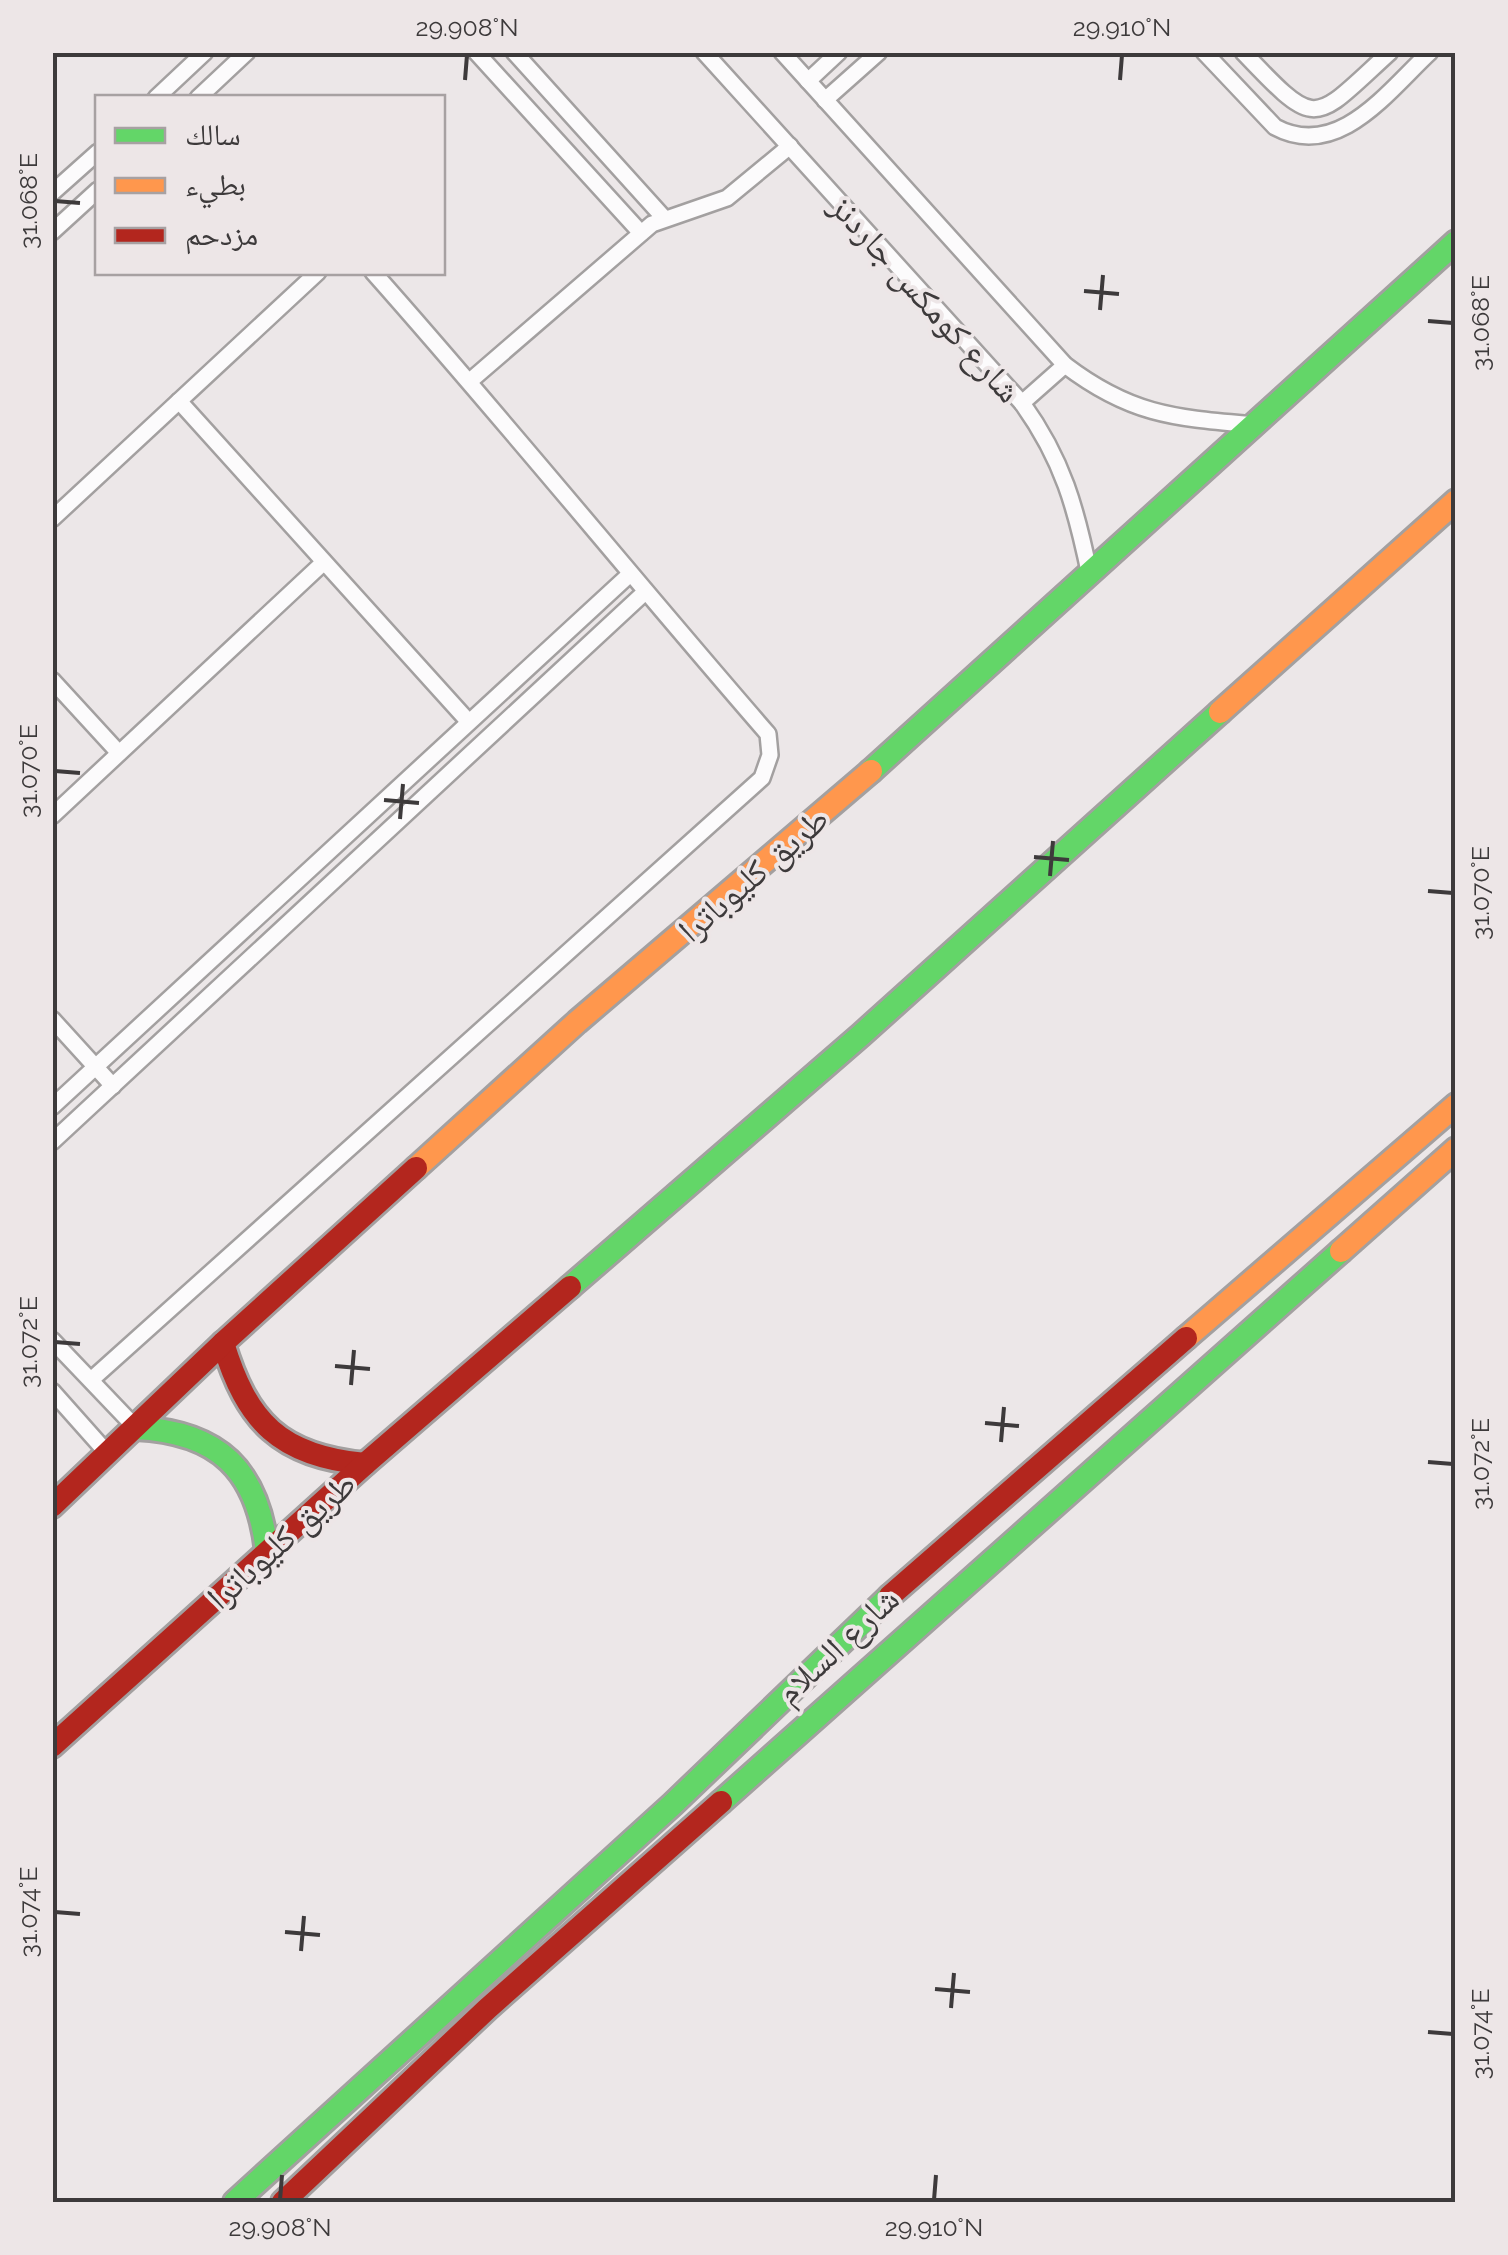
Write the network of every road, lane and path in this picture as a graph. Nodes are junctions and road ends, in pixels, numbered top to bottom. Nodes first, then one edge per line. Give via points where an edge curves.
1 (205, 52) edge
2 (247, 52) edge
3 (476, 52) edge
4 (514, 52) edge
5 (704, 52) edge
6 (782, 52) edge
7 (840, 52) edge
8 (879, 52) edge
9 (1204, 52) edge
10 (1243, 52) edge
11 (1390, 52) edge
12 (1430, 52) edge
13 (808, 81) junction
14 (208, 94) edge
15 (159, 95) edge
16 (825, 100) junction
17 (790, 146) junction
18 (95, 155) edge
19 (52, 193) edge
20 (95, 193) edge
21 (664, 218) junction
22 (52, 232) edge
23 (642, 233) junction
24 (1456, 242) edge
25 (315, 275) edge
26 (376, 275) edge
27 (1065, 365) junction
28 (470, 381) junction
29 (179, 401) junction
30 (1022, 402) junction
31 (1256, 425) junction
32 (1456, 501) edge
33 (52, 518) edge
34 (324, 562) junction
35 (628, 575) junction
36 (1090, 576) junction
37 (644, 592) junction
38 (52, 680) edge
39 (488, 702) junction
40 (468, 721) junction
41 (504, 722) junction
42 (119, 753) junction
43 (52, 816) edge
44 (52, 1019) edge
45 (96, 1067) junction
46 (114, 1086) junction
47 (1456, 1104) edge
48 (52, 1106) edge
49 (52, 1142) edge
50 (1456, 1149) edge
51 (1388, 1166) junction
52 (1409, 1189) junction
53 (52, 1340) edge
54 (223, 1344) junction
55 (91, 1380) junction
56 (52, 1391) edge
57 (66, 1409) junction
58 (52, 1422) edge
59 (136, 1428) junction
60 (108, 1454) junction
61 (365, 1464) junction
62 (52, 1506) edge
63 (268, 1552) junction
64 (52, 1746) edge
65 (235, 2202) edge
66 (283, 2202) edge

1 - 15 street
2 - 14 street
3 - 23 street
4 - 21 street
5 - 17 street, شارع كومكس جاردنز
6 - 13 street, شارع كومكس جاردنز
7 - 13 street
8 - 16 street
9 - 12 street via 1275,127 1315,138 1354,122
10 - 11 street via 1290,102 1312,110 1334,103
13 - 16 street, شارع كومكس جاردنز
16 - 27 street, شارع كومكس جاردنز
17 - 21 street via 727,198
17 - 30 street, شارع كومكس جاردنز
18 - 19 street
20 - 22 street
21 - 23 street
23 - 28 street
24 - 31 main road, طريق كليوباترا
25 - 29 street
26 - 28 street
27 - 30 street
27 - 31 street, شارع كومكس جاردنز via 1139,408
28 - 35 street
29 - 33 street
29 - 34 street
30 - 36 street, شارع كومكس جاردنز via 1067,481
31 - 36 main road, طريق كليوباترا
32 - 61 main road, طريق كليوباترا via 862,1034
34 - 40 street
34 - 42 street
35 - 37 street
35 - 39 street
36 - 54 main road, طريق كليوباترا via 577,1022
37 - 41 street
37 - 55 street via 768,734 762,778
38 - 42 street
39 - 40 street
39 - 41 street
40 - 45 street
41 - 46 street
42 - 43 street
44 - 45 street
45 - 46 street
45 - 48 street
46 - 49 street
47 - 51 main road, شارع السلام
50 - 52 main road, شارع السلام
51 - 52 main road
51 - 65 main road, شارع السلام via 903,1584
52 - 66 main road, شارع السلام via 487,2009
53 - 55 street
54 - 59 main road, طريق كليوباترا
54 - 61 main road via 252,1411 279,1441 313,1457
55 - 59 street
56 - 57 street
57 - 58 street
57 - 60 street
59 - 60 main road, طريق كليوباترا
59 - 63 main road via 186,1433 230,1460 259,1502
60 - 62 main road, طريق كليوباترا
61 - 63 main road, طريق كليوباترا
63 - 64 main road, طريق كليوباترا

